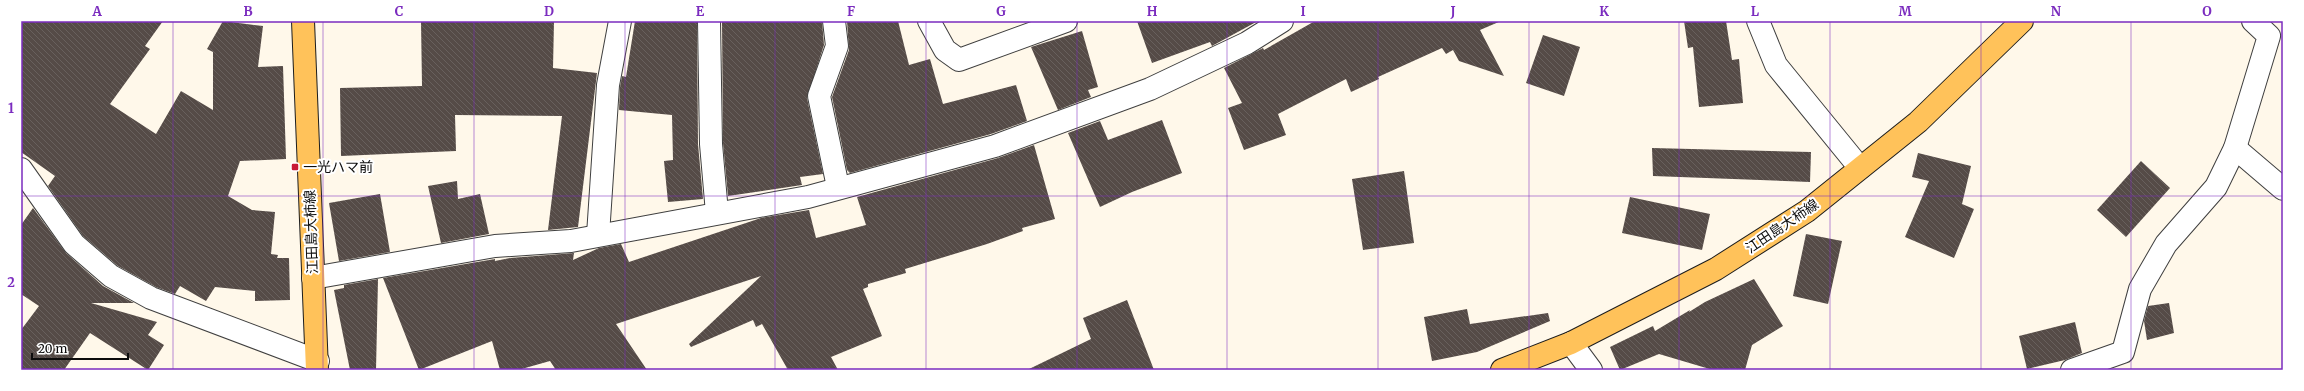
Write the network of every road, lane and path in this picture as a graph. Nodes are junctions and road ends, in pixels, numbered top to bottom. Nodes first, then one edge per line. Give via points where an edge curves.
1 (303, 21) edge
2 (620, 21) edge
3 (708, 21) edge
4 (834, 21) edge
5 (929, 21) edge
6 (1066, 21) edge
7 (1282, 21) edge
8 (1758, 21) edge
9 (2022, 21) edge
10 (2253, 21) edge
11 (2235, 148) junction
12 (1860, 168) junction
13 (21, 169) edge
14 (838, 187) junction
15 (2283, 189) edge
16 (717, 213) junction
17 (598, 235) junction
18 (313, 278) junction
19 (1571, 343) junction
20 (318, 365) edge
21 (1502, 370) edge
22 (1591, 370) edge
23 (2072, 370) edge

1 - 18 main road, 江田島大柿線
2 - 17 street via 608,85
3 - 16 street via 711,144
4 - 14 street via 837,46 819,96
5 - 6 street via 945,50 959,60
7 - 14 street via 1247,43 1150,89 996,146
8 - 12 street via 1776,65
9 - 12 main road, 江田島大柿線 via 1918,122
10 - 11 street via 2269,36
11 - 15 street
11 - 23 street via 2216,187 2166,244 2140,289 2123,352
12 - 19 main road, 江田島大柿線 via 1806,211 1716,269
13 - 20 street via 74,244 111,276 151,298
14 - 16 street via 808,197
16 - 17 street
17 - 18 street via 571,240 495,246
18 - 20 main road, 江田島大柿線
19 - 21 main road, 江田島大柿線
19 - 22 street

